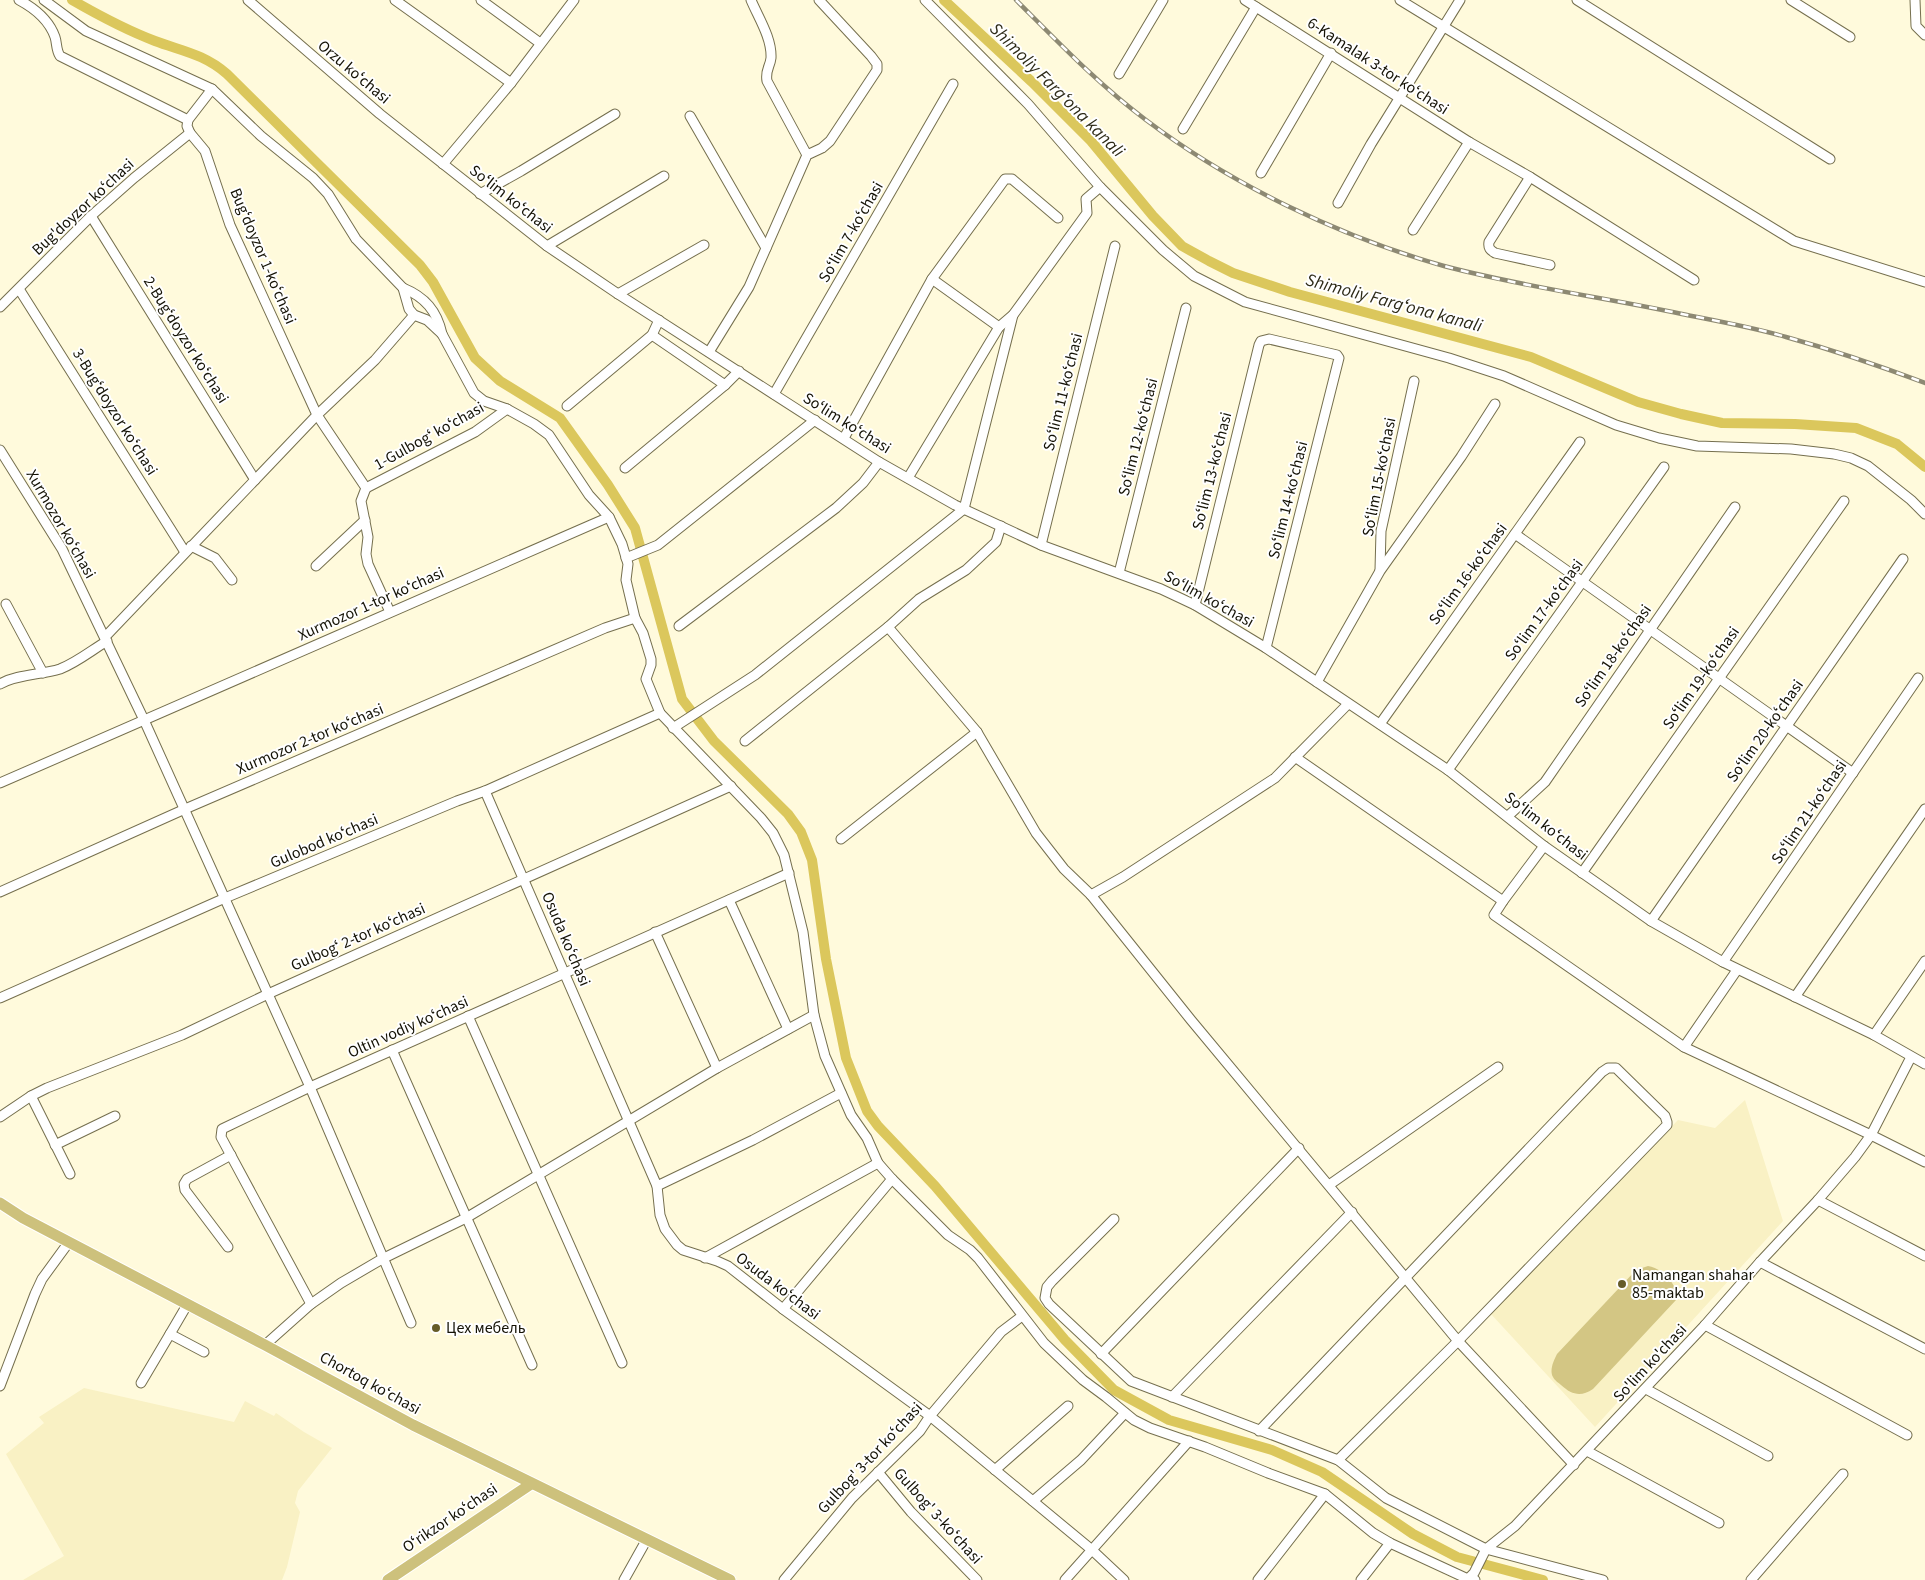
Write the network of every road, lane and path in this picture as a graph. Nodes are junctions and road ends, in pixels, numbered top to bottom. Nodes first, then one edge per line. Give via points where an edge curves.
1 (18, 0) edge
2 (44, 0) edge
3 (248, 0) edge
4 (395, 0) edge
5 (481, 0) edge
6 (574, 0) edge
7 (750, 0) edge
8 (819, 0) edge
9 (926, 0) edge
10 (1163, 0) edge
11 (1245, 0) edge
12 (1400, 0) edge
13 (1460, 0) edge
14 (1576, 0) edge
15 (1791, 0) edge
16 (1915, 0) edge
17 (1256, 7) junction
18 (1445, 27) junction
19 (1925, 35) edge
20 (1850, 37) dead end
21 (540, 44) junction
22 (1331, 53) junction
23 (1119, 74) dead end
24 (511, 83) junction
25 (953, 84) dead end
26 (212, 88) junction
27 (1400, 99) junction
28 (615, 114) dead end
29 (690, 116) dead end
30 (188, 120) junction
31 (1183, 129) dead end
32 (190, 133) junction
33 (1469, 142) junction
34 (807, 156) junction
35 (1830, 159) dead end
36 (443, 164) junction
37 (1260, 173) dead end
38 (664, 176) dead end
39 (1530, 177) junction
40 (1100, 187) junction
41 (480, 194) junction
42 (1338, 203) dead end
43 (92, 216) junction
44 (1058, 218) dead end
45 (1413, 230) dead end
46 (704, 245) dead end
47 (547, 246) junction
48 (1114, 246) dead end
49 (766, 248) junction
50 (1550, 265) dead end
51 (932, 279) junction
52 (1694, 280) dead end
53 (1925, 282) edge
54 (403, 288) junction
55 (19, 289) junction
56 (618, 294) junction
57 (2, 303) edge
58 (1186, 308) dead end
59 (414, 315) junction
60 (1013, 315) junction
61 (659, 320) junction
62 (999, 327) junction
63 (442, 334) junction
64 (652, 334) junction
65 (1259, 345) joint
66 (709, 352) junction
67 (739, 371) junction
68 (1414, 381) dead end
69 (725, 385) junction
70 (774, 394) junction
71 (1495, 404) dead end
72 (567, 406) dead end
73 (507, 409) junction
74 (316, 415) junction
75 (815, 420) junction
76 (844, 438) junction
77 (1580, 442) dead end
78 (0, 450) edge
79 (880, 462) junction
80 (1664, 467) dead end
81 (625, 468) dead end
82 (908, 478) junction
83 (255, 480) junction
84 (366, 488) junction
85 (1844, 501) dead end
86 (1735, 507) dead end
87 (964, 509) junction
88 (1925, 514) edge
89 (609, 518) junction
90 (365, 520) junction
91 (1001, 526) junction
92 (1515, 534) junction
93 (1041, 545) junction
94 (188, 549) junction
95 (628, 557) junction
96 (1903, 559) dead end
97 (316, 566) dead end
98 (1380, 571) junction
99 (1119, 573) junction
100 (232, 580) dead end
101 (1582, 582) junction
102 (6, 604) dead end
103 (1195, 605) junction
104 (390, 612) junction
105 (635, 618) junction
106 (679, 626) dead end
107 (888, 627) junction
108 (1650, 630) junction
109 (106, 639) junction
110 (1266, 648) junction
111 (43, 673) junction
112 (1719, 678) junction
113 (1918, 678) dead end
114 (1317, 682) junction
115 (0, 684) edge
116 (1348, 704) junction
117 (660, 713) junction
118 (144, 720) junction
119 (1380, 724) junction
120 (1787, 726) junction
121 (676, 727) junction
122 (977, 732) junction
123 (745, 741) dead end
124 (1295, 757) junction
125 (1448, 770) junction
126 (1853, 773) junction
127 (0, 783) edge
128 (731, 786) junction
129 (485, 791) junction
130 (184, 809) junction
131 (1925, 810) edge
132 (1508, 816) junction
133 (842, 839) dead end
134 (1544, 846) junction
135 (789, 873) junction
136 (1582, 873) junction
137 (524, 879) junction
138 (0, 892) edge
139 (1091, 895) junction
140 (225, 898) junction
141 (729, 900) junction
142 (1503, 901) junction
143 (1652, 921) junction
144 (655, 932) junction
145 (1925, 961) edge
146 (1724, 962) junction
147 (1737, 970) junction
148 (564, 973) junction
149 (268, 994) junction
150 (1795, 997) junction
151 (0, 998) edge
152 (814, 1015) junction
153 (468, 1016) junction
154 (788, 1029) junction
155 (1874, 1035) junction
156 (1684, 1047) junction
157 (392, 1050) junction
158 (1911, 1057) junction
159 (1925, 1064) edge
160 (1498, 1067) dead end
161 (717, 1068) junction
162 (310, 1087) junction
163 (841, 1093) junction
164 (31, 1096) junction
165 (115, 1116) dead end
166 (0, 1117) edge
167 (629, 1122) junction
168 (1871, 1135) junction
169 (55, 1145) junction
170 (1299, 1148) junction
171 (231, 1155) junction
172 (878, 1162) junction
173 (1925, 1162) edge
174 (70, 1174) dead end
175 (538, 1177) junction
176 (892, 1179) junction
177 (1329, 1185) junction
178 (657, 1186) junction
179 (1818, 1200) junction
180 (0, 1202) edge
181 (1352, 1212) junction
182 (466, 1218) junction
183 (1114, 1219) dead end
184 (69, 1242) junction
185 (228, 1247) dead end
186 (1925, 1256) edge
187 (705, 1258) junction
188 (382, 1259) junction
189 (1760, 1262) junction
190 (1406, 1277) junction
191 (312, 1304) junction
192 (187, 1305) junction
193 (782, 1308) junction
194 (1022, 1316) junction
195 (411, 1322) dead end
196 (1706, 1325) junction
197 (170, 1334) junction
198 (1458, 1341) junction
199 (265, 1345) junction
200 (1925, 1349) edge
201 (204, 1352) dead end
202 (1101, 1354) junction
203 (622, 1363) dead end
204 (532, 1366) dead end
205 (141, 1383) dead end
206 (0, 1386) edge
207 (1646, 1389) junction
208 (1172, 1397) junction
209 (1068, 1406) dead end
210 (1125, 1413) junction
211 (930, 1416) junction
212 (1258, 1431) junction
213 (1907, 1434) dead end
214 (1189, 1441) junction
215 (1587, 1451) junction
216 (1768, 1456) dead end
217 (1338, 1460) junction
218 (1574, 1464) junction
219 (995, 1470) junction
220 (878, 1472) junction
221 (1843, 1474) dead end
222 (531, 1484) junction
223 (1325, 1494) junction
224 (1033, 1501) junction
225 (1719, 1522) dead end
226 (647, 1539) junction
227 (1390, 1543) junction
228 (1092, 1550) junction
229 (1484, 1552) junction
230 (1471, 1578) edge
231 (388, 1580) edge
232 (624, 1580) edge
233 (730, 1580) edge
234 (784, 1580) edge
235 (976, 1580) edge
236 (1065, 1580) edge
237 (1124, 1580) edge
238 (1258, 1580) edge
239 (1361, 1580) edge
240 (1603, 1580) edge
241 (1751, 1580) edge

1 - 30 street via 44,19 54,33 60,56
2 - 26 street via 86,32
3 - 36 street, Orzu koʻchasi
4 - 24 street
5 - 21 street
6 - 21 street
7 - 34 street via 769,43 771,58 767,81
8 - 34 street via 877,66 834,136
9 - 40 street via 1028,104
10 - 23 street
11 - 17 street, 6-Kamalak 3-tor koʻchasi
12 - 18 street
13 - 18 street
14 - 35 street
15 - 20 street
16 - 19 street via 1916,26
17 - 22 street, 6-Kamalak 3-tor koʻchasi
17 - 31 street
18 - 27 street
18 - 53 street via 1794,240
21 - 24 street
22 - 27 street, 6-Kamalak 3-tor koʻchasi
22 - 37 street
24 - 36 street
25 - 70 street, Soʻlim 7-koʻchasi
26 - 30 street
26 - 54 street via 261,136 313,178 336,205 356,239
27 - 33 street, 6-Kamalak 3-tor koʻchasi
27 - 42 street
28 - 41 street
29 - 49 street
30 - 32 street, Bugʻdoyzor 1-koʻchasi
32 - 43 street, Bug'doyzor koʻchasi
32 - 74 street, Bugʻdoyzor 1-koʻchasi via 205,151 230,226
33 - 39 street, 6-Kamalak 3-tor koʻchasi
33 - 45 street
34 - 49 street
36 - 41 street, Soʻlim koʻchasi
38 - 47 street
39 - 50 street via 1488,246 1494,253
39 - 52 street, 6-Kamalak 3-tor koʻchasi
40 - 60 street via 1086,199 1087,213
40 - 88 street via 1177,264 1244,302 1504,376 1616,425 1659,438 1697,446 1791,449 1850,458 1868,466
41 - 47 street, Soʻlim koʻchasi
43 - 55 street, Bug'doyzor koʻchasi
43 - 83 street, 2-Bugʻdoyzor koʻchasi
44 - 51 street via 1012,179 1005,179
46 - 56 street
47 - 56 street, Soʻlim koʻchasi
48 - 93 street, Soʻlim 11-koʻchasi
49 - 66 street via 749,287
51 - 62 street
51 - 76 street
54 - 59 street via 407,305
54 - 63 street via 430,305
55 - 57 street, Bug'doyzor koʻchasi
55 - 94 street, 3-Bugʻdoyzor koʻchasi
56 - 61 street, Soʻlim koʻchasi
58 - 99 street, Soʻlim 12-koʻchasi
59 - 63 street via 427,320
59 - 74 street via 375,360
60 - 62 street
60 - 87 street
61 - 64 street
61 - 66 street, Soʻlim koʻchasi
62 - 82 street
63 - 73 street via 474,393 484,401
64 - 69 street
64 - 72 street
65 - 103 street, Soʻlim 13-koʻchasi
65 - 110 street, Soʻlim 14-koʻchasi via 1269,339 1339,358
66 - 67 street, Soʻlim koʻchasi
67 - 69 street
67 - 70 street, Soʻlim koʻchasi
68 - 98 street, Soʻlim 15-koʻchasi via 1381,531
69 - 81 street
70 - 75 street, Soʻlim koʻchasi
71 - 98 street via 1462,457
73 - 84 street, 1-Gulbogʻ koʻchasi via 475,432
73 - 89 street via 549,435 589,495
74 - 83 street
74 - 84 street, Bugʻdoyzor 1-koʻchasi
75 - 76 street, Soʻlim koʻchasi
75 - 95 street via 658,545
76 - 79 street, Soʻlim koʻchasi
77 - 92 street, Soʻlim 16-koʻchasi
78 - 109 street, Xurmozor koʻchasi via 62,550
79 - 82 street, Soʻlim koʻchasi
79 - 106 street via 836,508
80 - 101 street, Soʻlim 17-koʻchasi
82 - 87 street, Soʻlim koʻchasi
83 - 94 street
84 - 90 street via 361,501
85 - 112 street, Soʻlim 19-koʻchasi
86 - 108 street, Soʻlim 18-koʻchasi
87 - 91 street, Soʻlim koʻchasi
87 - 121 street via 755,675
89 - 95 street
89 - 104 street, Xurmozor 1-tor koʻchasi
90 - 97 street
90 - 104 street via 368,564
91 - 93 street, Soʻlim koʻchasi
91 - 107 street via 996,542 966,570 919,599
92 - 101 street
92 - 119 street, Soʻlim 16-koʻchasi
93 - 99 street, Soʻlim koʻchasi
94 - 100 street via 215,558
94 - 109 street
95 - 105 street via 626,580
96 - 120 street, Soʻlim 20-koʻchasi
98 - 114 street, Soʻlim 15-koʻchasi
99 - 103 street, Soʻlim koʻchasi
101 - 108 street
101 - 125 street, Soʻlim 17-koʻchasi
102 - 111 street
103 - 110 street, Soʻlim koʻchasi
104 - 118 street, Xurmozor 1-tor koʻchasi
105 - 117 street via 650,659 646,679
105 - 130 street, Xurmozor 2-tor koʻchasi
107 - 122 street
107 - 123 street
108 - 112 street
108 - 132 street, Soʻlim 18-koʻchasi via 1545,782
109 - 111 street via 69,664
109 - 118 street, Xurmozor koʻchasi
110 - 114 street, Soʻlim koʻchasi
111 - 115 street
112 - 120 street
112 - 136 street, Soʻlim 19-koʻchasi
113 - 126 street, Soʻlim 21-koʻchasi
114 - 116 street, Soʻlim koʻchasi
116 - 119 street, Soʻlim koʻchasi
116 - 124 street
117 - 121 street
117 - 129 street, Gulobod koʻchasi
118 - 127 street, Xurmozor 1-tor koʻchasi
118 - 130 street, Xurmozor koʻchasi
119 - 125 street, Soʻlim koʻchasi
120 - 126 street
120 - 143 street, Soʻlim 20-koʻchasi
121 - 128 street
122 - 133 street
122 - 139 street via 1036,833 1064,869
124 - 139 street via 1275,778
124 - 142 street
125 - 132 street, Soʻlim koʻchasi
126 - 146 street, Soʻlim 21-koʻchasi
128 - 135 street via 773,833
128 - 137 street, Gulbogʻ 2-tor koʻchasi
129 - 137 street, Osuda koʻchasi
129 - 140 street, Gulobod koʻchasi
130 - 138 street, Xurmozor 2-tor koʻchasi
130 - 140 street, Xurmozor koʻchasi
131 - 150 street
132 - 134 street, Soʻlim koʻchasi
134 - 136 street, Soʻlim koʻchasi
134 - 142 street
135 - 141 street, Oltin vodiy koʻchasi
135 - 152 street via 804,932
136 - 143 street, Soʻlim koʻchasi
137 - 148 street, Osuda koʻchasi
137 - 149 street, Gulbogʻ 2-tor koʻchasi
139 - 170 street
140 - 149 street, Xurmozor koʻchasi
140 - 151 street, Gulobod koʻchasi
141 - 144 street, Oltin vodiy koʻchasi
141 - 154 street
142 - 156 street via 1495,915
143 - 146 street, Soʻlim koʻchasi
144 - 148 street, Oltin vodiy koʻchasi
144 - 161 street
145 - 155 street
146 - 147 street, Soʻlim koʻchasi
147 - 150 street, Soʻlim koʻchasi
147 - 156 street
148 - 153 street, Oltin vodiy koʻchasi
148 - 167 street, Osuda koʻchasi
149 - 162 street, Xurmozor koʻchasi
149 - 164 street, Gulbogʻ 2-tor koʻchasi via 182,1035
150 - 155 street, Soʻlim koʻchasi
152 - 154 street
152 - 163 street via 825,1056
153 - 157 street, Oltin vodiy koʻchasi
153 - 175 street
154 - 161 street
155 - 158 street, Soʻlim koʻchasi
156 - 168 street
157 - 162 street, Oltin vodiy koʻchasi
157 - 182 street
158 - 159 street, Soʻlim koʻchasi
158 - 168 street, So'lim ko'chasi
160 - 177 street
161 - 167 street
162 - 171 street, Oltin vodiy koʻchasi via 222,1129 221,1137
162 - 188 street, Xurmozor koʻchasi
163 - 172 street
163 - 178 street
164 - 166 street, Gulbogʻ 2-tor koʻchasi
164 - 169 street
165 - 169 street
167 - 175 street
167 - 178 street, Osuda koʻchasi
168 - 173 street
168 - 179 street, So'lim ko'chasi
169 - 174 street
170 - 177 street
170 - 202 street
171 - 185 street via 187,1179 184,1184 185,1190
171 - 191 street, Oltin vodiy koʻchasi
172 - 176 street
172 - 187 street
175 - 182 street
175 - 203 street
176 - 193 street
176 - 194 street via 948,1235 978,1258
177 - 181 street
178 - 187 street, Osuda koʻchasi via 660,1215 670,1238 683,1250
179 - 186 street
179 - 189 street, So'lim ko'chasi
180 - 184 main road, Chortoq koʻchasi
181 - 190 street
181 - 208 street
182 - 188 street
182 - 204 street
183 - 202 street via 1052,1281 1045,1293 1049,1304
184 - 192 main road, Chortoq koʻchasi
184 - 206 street via 34,1294
187 - 193 street, Osuda koʻchasi via 728,1266
188 - 191 street
188 - 195 street, Xurmozor koʻchasi
189 - 196 street, So'lim ko'chasi
189 - 200 street
190 - 198 street
190 - 198 street via 1608,1068 1616,1068 1665,1116 1667,1125
190 - 212 street
191 - 199 street
192 - 197 street
192 - 199 main road, Chortoq koʻchasi
193 - 211 street, Osuda koʻchasi
194 - 210 street via 1044,1343 1083,1380
194 - 211 street, Gulbog' 3-tor koʻchasi via 1001,1332
196 - 207 street, So'lim ko'chasi
196 - 213 street
197 - 201 street
197 - 205 street
198 - 217 street
198 - 218 street
199 - 222 main road, Chortoq koʻchasi via 412,1425
202 - 208 street via 1131,1381
207 - 215 street, So'lim ko'chasi
207 - 216 street
208 - 212 street
209 - 219 street
210 - 214 street via 1150,1428
210 - 224 street via 1081,1460
211 - 219 street, Osuda koʻchasi
211 - 220 street, Gulbog' 3-tor koʻchasi via 920,1431
212 - 217 street
214 - 223 street
214 - 228 street
215 - 218 street, So'lim ko'chasi
215 - 225 street
217 - 229 street via 1386,1498
218 - 229 street, So'lim ko'chasi via 1515,1526
219 - 224 street, Osuda koʻchasi
220 - 234 street, Gulbog' 3-tor koʻchasi via 852,1498
220 - 235 street, Gulbog' 3-koʻchasi
221 - 241 street
222 - 226 main road, Chortoq koʻchasi
222 - 231 main road, Oʻrikzor koʻchasi
223 - 227 street
223 - 238 street
224 - 228 street, Osuda koʻchasi
226 - 232 street
226 - 233 main road, Chortoq koʻchasi
227 - 230 street
227 - 239 street
228 - 236 street
228 - 237 street, Osuda koʻchasi
229 - 230 street
229 - 240 street

